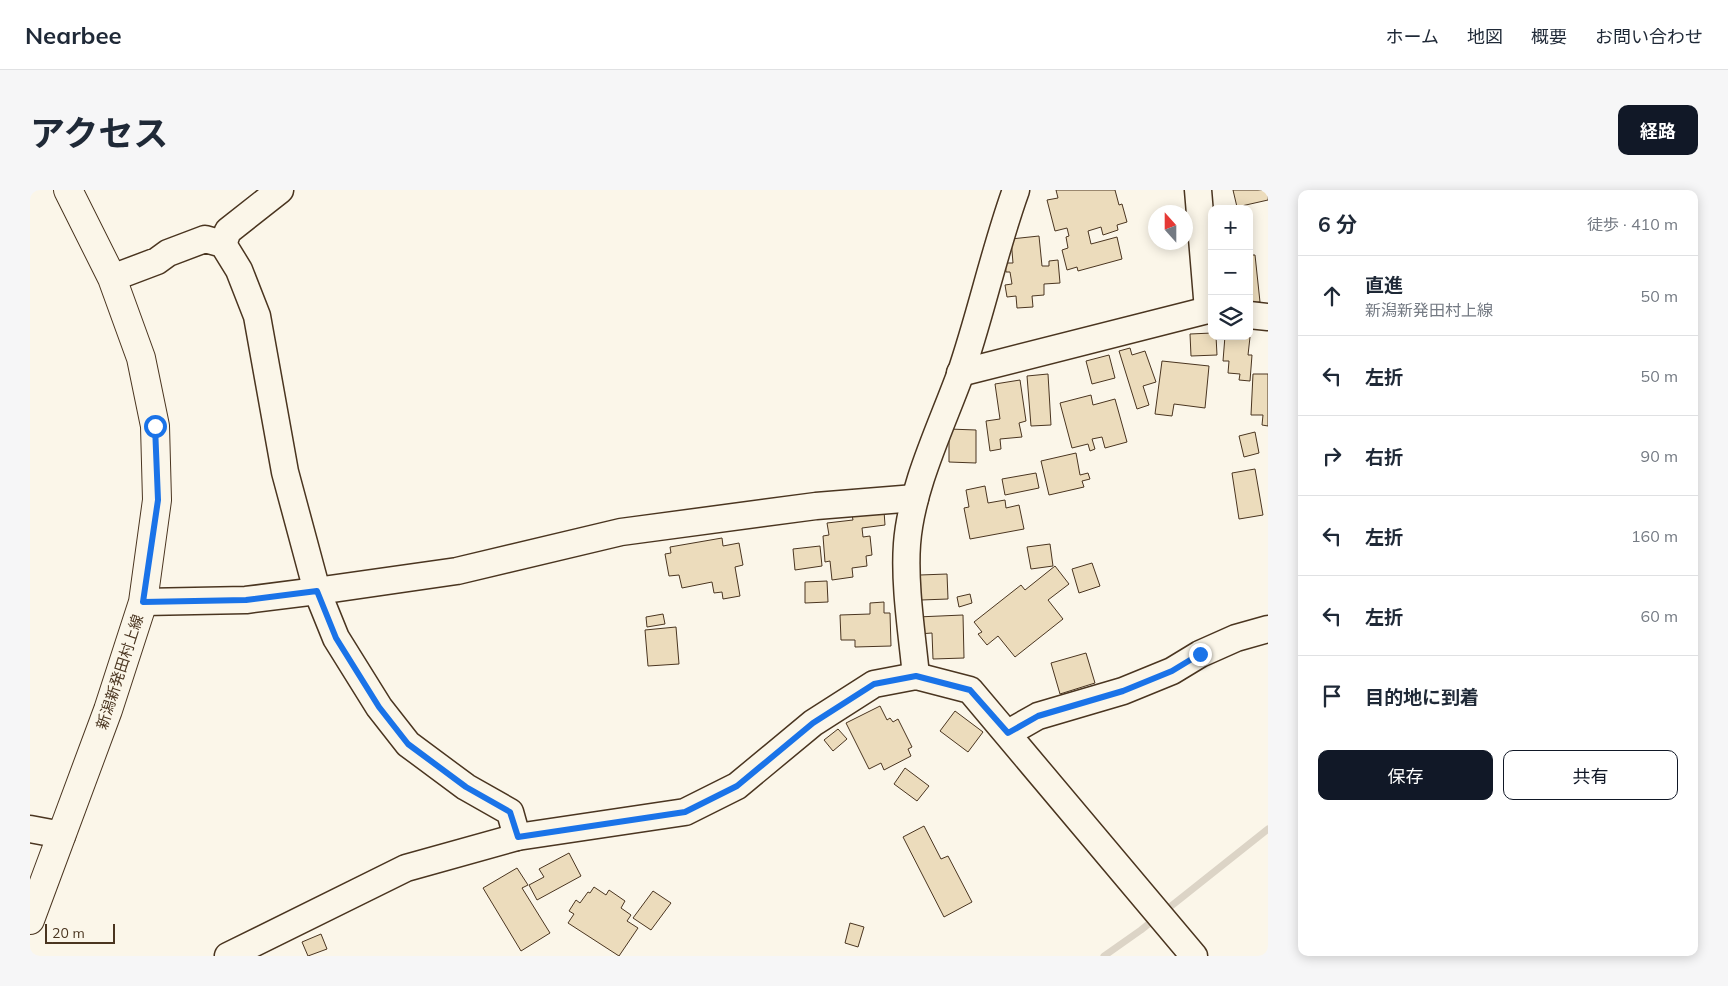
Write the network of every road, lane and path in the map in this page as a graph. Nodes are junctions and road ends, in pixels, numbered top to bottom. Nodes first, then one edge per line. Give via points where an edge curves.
1 (68, 190) edge
2 (280, 190) edge
3 (1016, 190) edge
4 (1198, 190) edge
5 (223, 244) junction
6 (112, 278) junction
7 (1208, 295) edge
8 (1208, 311) edge
9 (1253, 315) edge
10 (1268, 317) edge
11 (960, 373) junction
12 (915, 498) junction
13 (317, 591) junction
14 (143, 602) junction
15 (1268, 629) edge
16 (916, 676) junction
17 (1008, 733) junction
18 (30, 829) edge
19 (62, 835) junction
20 (518, 837) junction
21 (30, 920) edge
22 (228, 956) edge
23 (1194, 956) edge

1 - 6 main road, 新潟新発田村上線
2 - 5 street via 228,231
3 - 11 street
4 - 7 street
5 - 6 street via 206,239
5 - 13 street via 240,270 257,316 285,472
6 - 14 main road, 新潟新発田村上線 via 142,358 155,426 158,500
8 - 11 street
9 - 10 street
11 - 12 street
12 - 13 street via 816,506 621,532 457,571
12 - 16 street via 907,543
13 - 14 street via 246,600
13 - 20 street via 336,638 379,707 408,744 466,787 510,812
14 - 19 main road, 新潟新発田村上線
15 - 17 street via 1236,638 1172,671 1123,691 1038,716
16 - 17 street via 970,690
16 - 20 street via 874,684 813,723 737,786 685,812
17 - 23 street
18 - 19 street
19 - 21 main road, 新潟新発田村上線
20 - 22 street via 406,868

